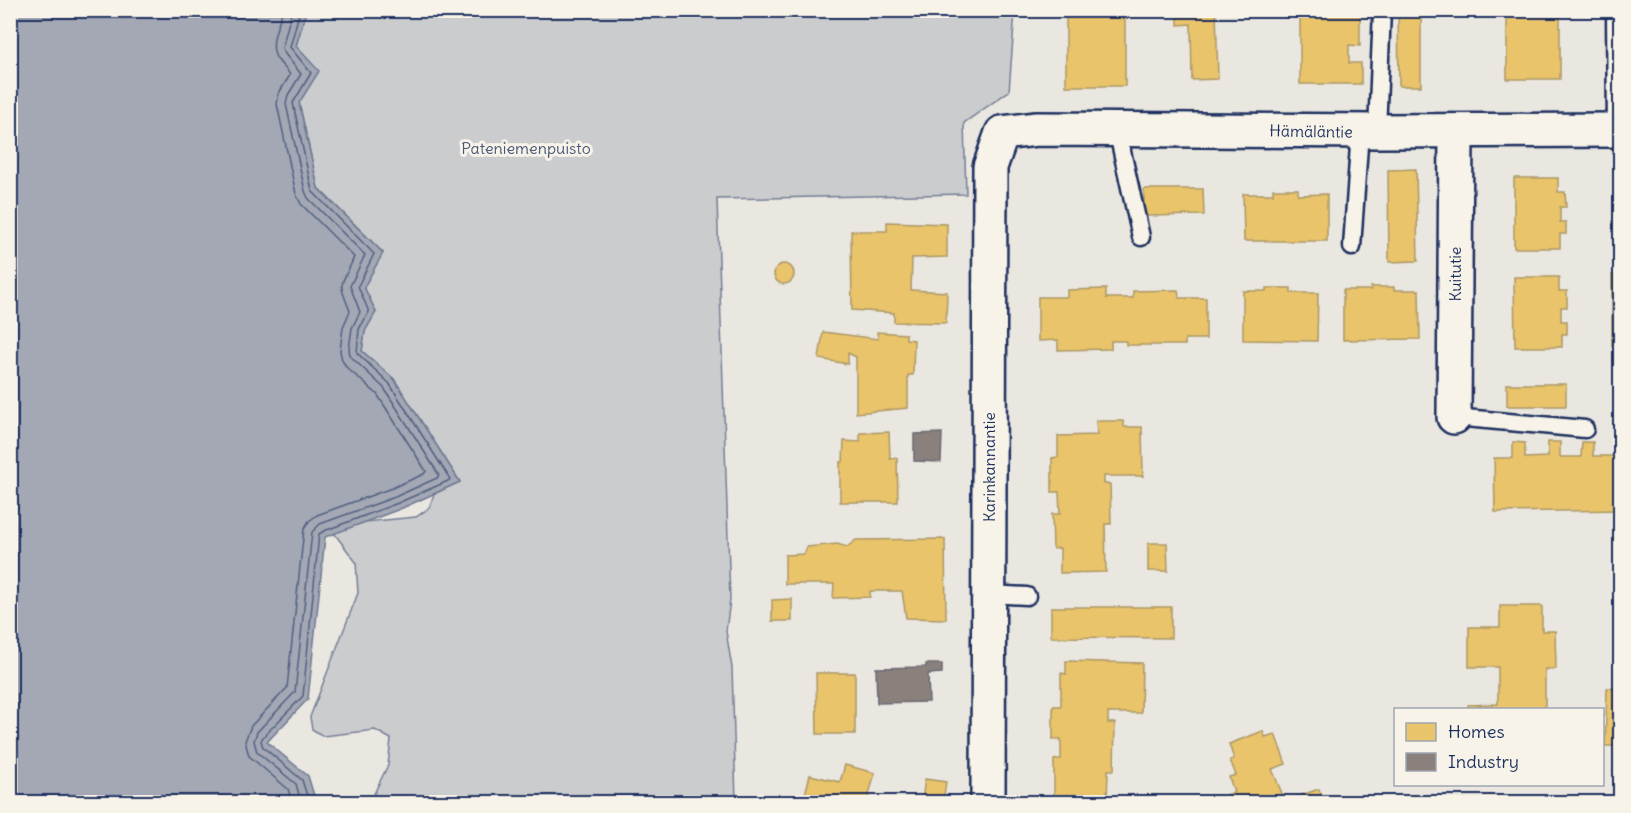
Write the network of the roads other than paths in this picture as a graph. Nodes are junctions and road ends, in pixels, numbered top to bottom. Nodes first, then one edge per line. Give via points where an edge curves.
1 (1382, 10) edge
2 (1615, 11) edge
3 (1118, 129) junction
4 (1618, 130) edge
5 (1368, 131) junction
6 (1456, 131) junction
7 (1002, 132) joint
8 (1141, 237) dead end
9 (1352, 248) dead end
10 (1454, 417) joint
11 (1585, 429) dead end
12 (988, 594) junction
13 (1027, 596) dead end
14 (988, 802) edge

1 - 5 lane
2 - 4 lane
3 - 5 street, Hämäläntie
3 - 7 street, Hämäläntie
3 - 8 lane
4 - 6 street, Hämäläntie
5 - 6 street, Hämäläntie
5 - 9 lane
6 - 10 street, Kuitutie
7 - 12 street, Karinkannantie via 990,167
10 - 11 lane
12 - 13 lane
12 - 14 street, Karinkannantie

